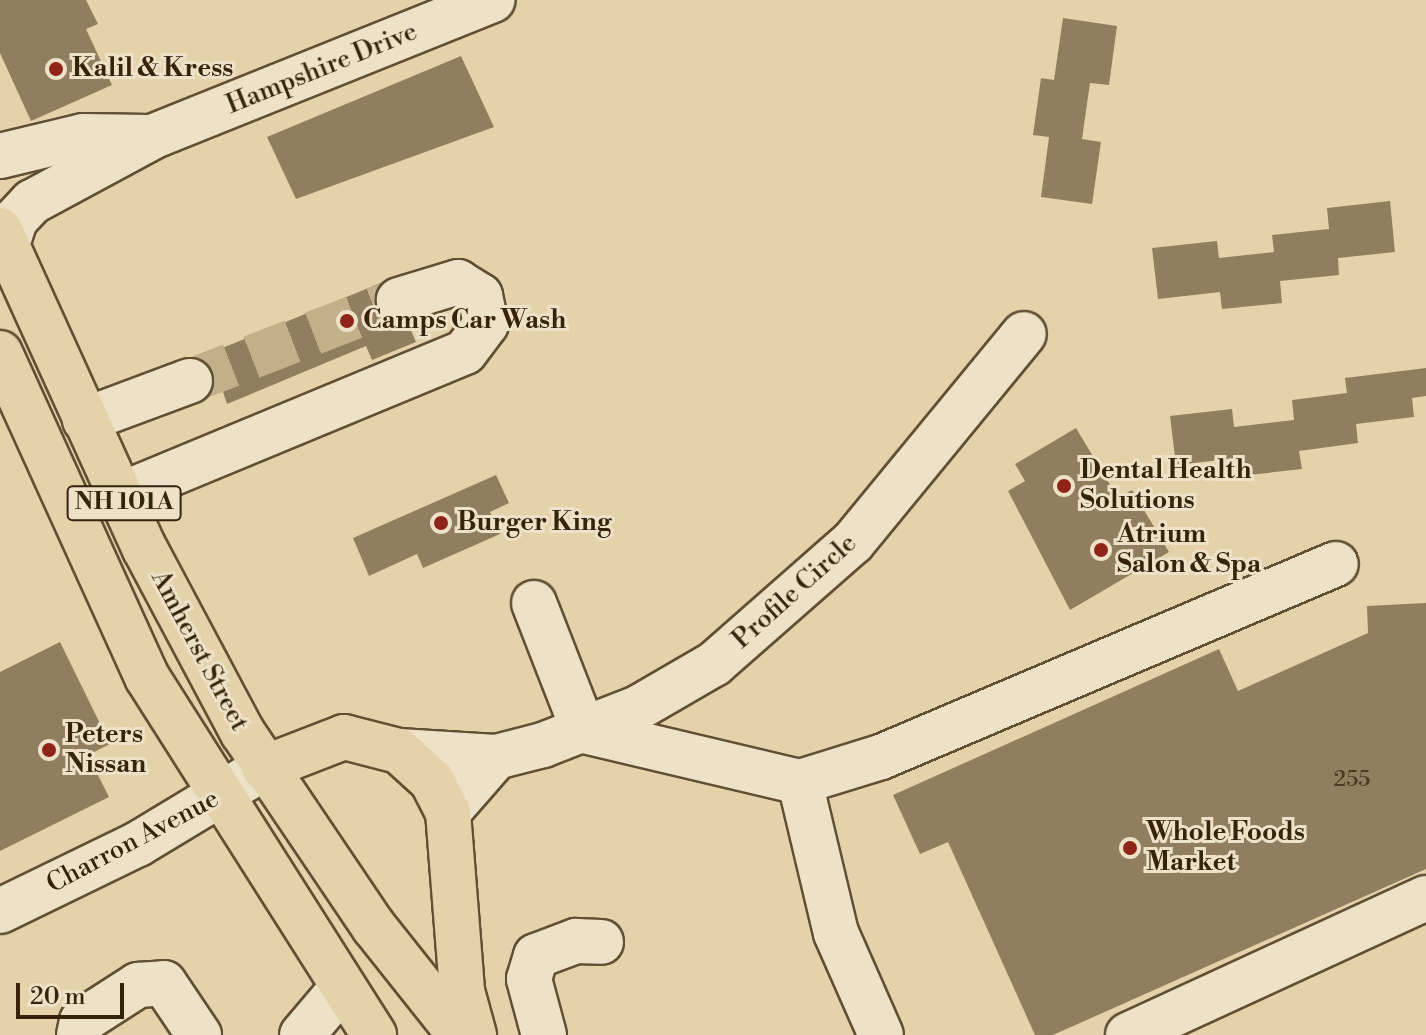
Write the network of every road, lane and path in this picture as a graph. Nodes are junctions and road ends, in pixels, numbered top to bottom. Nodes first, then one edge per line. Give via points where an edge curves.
1 (493, 0) edge
2 (152, 137) junction
3 (0, 156) edge
4 (3, 237) edge
5 (399, 300) tunnel mouth
6 (1024, 334) dead end
7 (0, 353) edge
8 (190, 381) tunnel mouth
9 (85, 420) junction
10 (120, 495) junction
11 (1336, 564) dead end
12 (534, 603) dead end
13 (584, 731) junction
14 (399, 751) junction
15 (496, 757) junction
16 (264, 768) junction
17 (800, 782) junction
18 (217, 797) junction
19 (448, 812) junction
20 (1426, 898) edge
21 (0, 911) edge
22 (601, 942) dead end
23 (341, 989) junction
24 (79, 1035) edge
25 (199, 1035) edge
26 (302, 1035) edge
27 (374, 1035) edge
28 (460, 1035) edge
29 (474, 1035) edge
30 (544, 1035) edge
31 (881, 1035) edge
32 (1128, 1035) edge

1 - 2 street, Hampshire Drive
2 - 3 street, Hampshire Drive via 83,136
2 - 4 street, Hampshire Drive via 32,202
4 - 9 highway, Amherst Street / NH 101A
5 - 10 street via 458,282 480,296 486,324 465,352
6 - 13 street, Profile Circle via 899,490 816,577 714,664
7 - 18 highway, NH 101A via 141,664
8 - 9 street
9 - 10 highway, Amherst Street / NH 101A
10 - 16 highway, Amherst Street / NH 101A
11 - 17 street via 881,757
12 - 13 street
13 - 15 street, Profile Circle
13 - 17 street
14 - 15 street, Profile Circle
14 - 16 highway via 344,737
14 - 19 highway via 432,781
15 - 19 street
16 - 18 street, Charron Avenue
16 - 28 highway, Amherst Street / NH 101A
17 - 31 street via 836,933
18 - 21 street, Charron Avenue
18 - 23 highway, NH 101A
19 - 29 highway via 462,991
20 - 32 street
22 - 30 street via 576,941 536,956 529,979
23 - 26 street
23 - 27 highway, NH 101A
24 - 25 street via 82,1021 138,985 164,983

